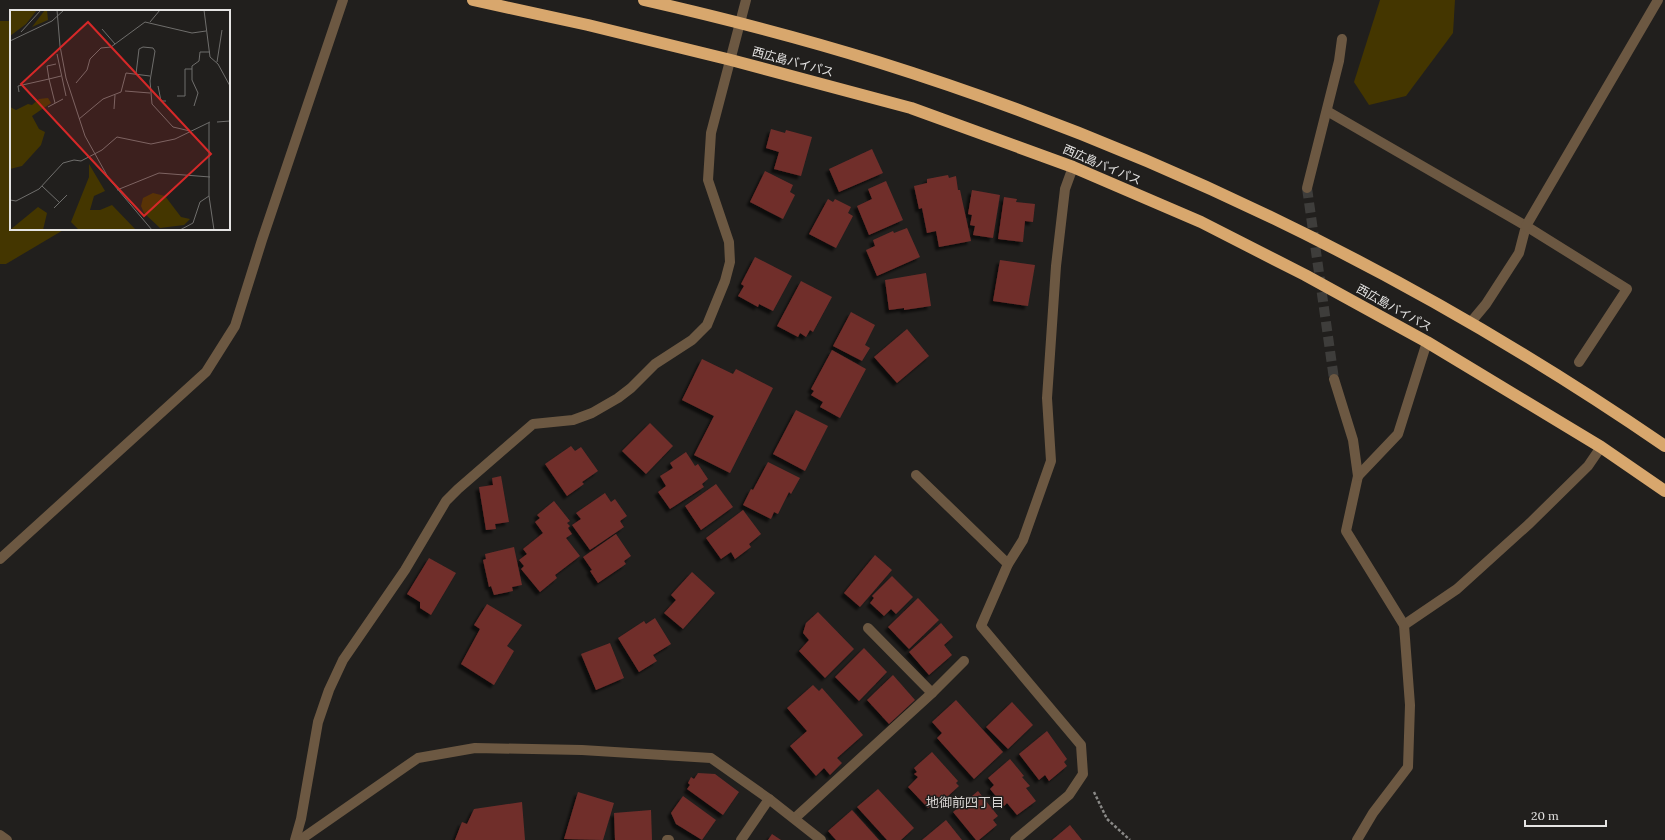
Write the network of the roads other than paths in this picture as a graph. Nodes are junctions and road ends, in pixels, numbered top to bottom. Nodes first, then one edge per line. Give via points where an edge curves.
1 (343, 0) edge
2 (472, 0) edge
3 (644, 0) edge
4 (746, 0) edge
5 (1658, 0) edge
6 (741, 23) junction
7 (1342, 39) dead end
8 (731, 60) junction
9 (1327, 111) junction
10 (1073, 167) junction
11 (1307, 188) tunnel mouth
12 (1526, 226) junction
13 (1472, 322) junction
14 (1427, 342) junction
15 (1579, 362) dead end
16 (1334, 379) tunnel mouth
17 (1665, 446) edge
18 (1601, 447) junction
19 (916, 475) dead end
20 (1358, 476) junction
21 (1665, 491) edge
22 (0, 559) edge
23 (1008, 564) junction
24 (1404, 625) junction
25 (868, 628) dead end
26 (964, 661) dead end
27 (932, 693) junction
28 (769, 799) junction
29 (795, 818) junction
30 (0, 835) edge
31 (7, 840) edge
32 (295, 840) edge
33 (300, 840) edge
34 (741, 840) edge
35 (821, 840) edge
36 (1015, 840) edge
37 (1357, 840) edge

1 - 22 street via 235,326 206,372
2 - 8 highway, 西広島バイパス
3 - 6 highway, 西広島バイパス
4 - 6 street
5 - 12 street
6 - 8 street
6 - 13 highway, 西広島バイパス via 877,61 1110,144 1306,233
7 - 9 street
8 - 10 highway, 西広島バイパス via 911,108
8 - 32 street via 712,125 708,175 709,186 729,242 730,262 707,325 692,340 655,364 618,398 592,413 578,418 533,424 446,501 405,570 347,654 329,690 318,722
9 - 11 street
9 - 12 street
10 - 14 highway, 西広島バイパス via 1201,222 1306,275
10 - 23 street via 1066,189 1056,266 1048,398 1051,461 1023,540
12 - 13 street via 1519,253
12 - 15 street via 1627,289
13 - 17 highway, 西広島バイパス via 1551,370
14 - 18 highway, 西広島バイパス
14 - 20 street via 1398,434
16 - 20 street via 1352,440
18 - 21 highway, 西広島バイパス
18 - 24 street via 1588,466 1457,589
19 - 23 street
20 - 24 street via 1346,531
23 - 36 street via 981,626 1081,745 1083,774 1069,795
24 - 37 street via 1410,704 1408,767 1373,813
25 - 27 street
26 - 27 street
27 - 29 street
28 - 29 street
28 - 33 street via 711,758 582,750 475,748 418,758
28 - 34 street
29 - 35 street
30 - 31 street

